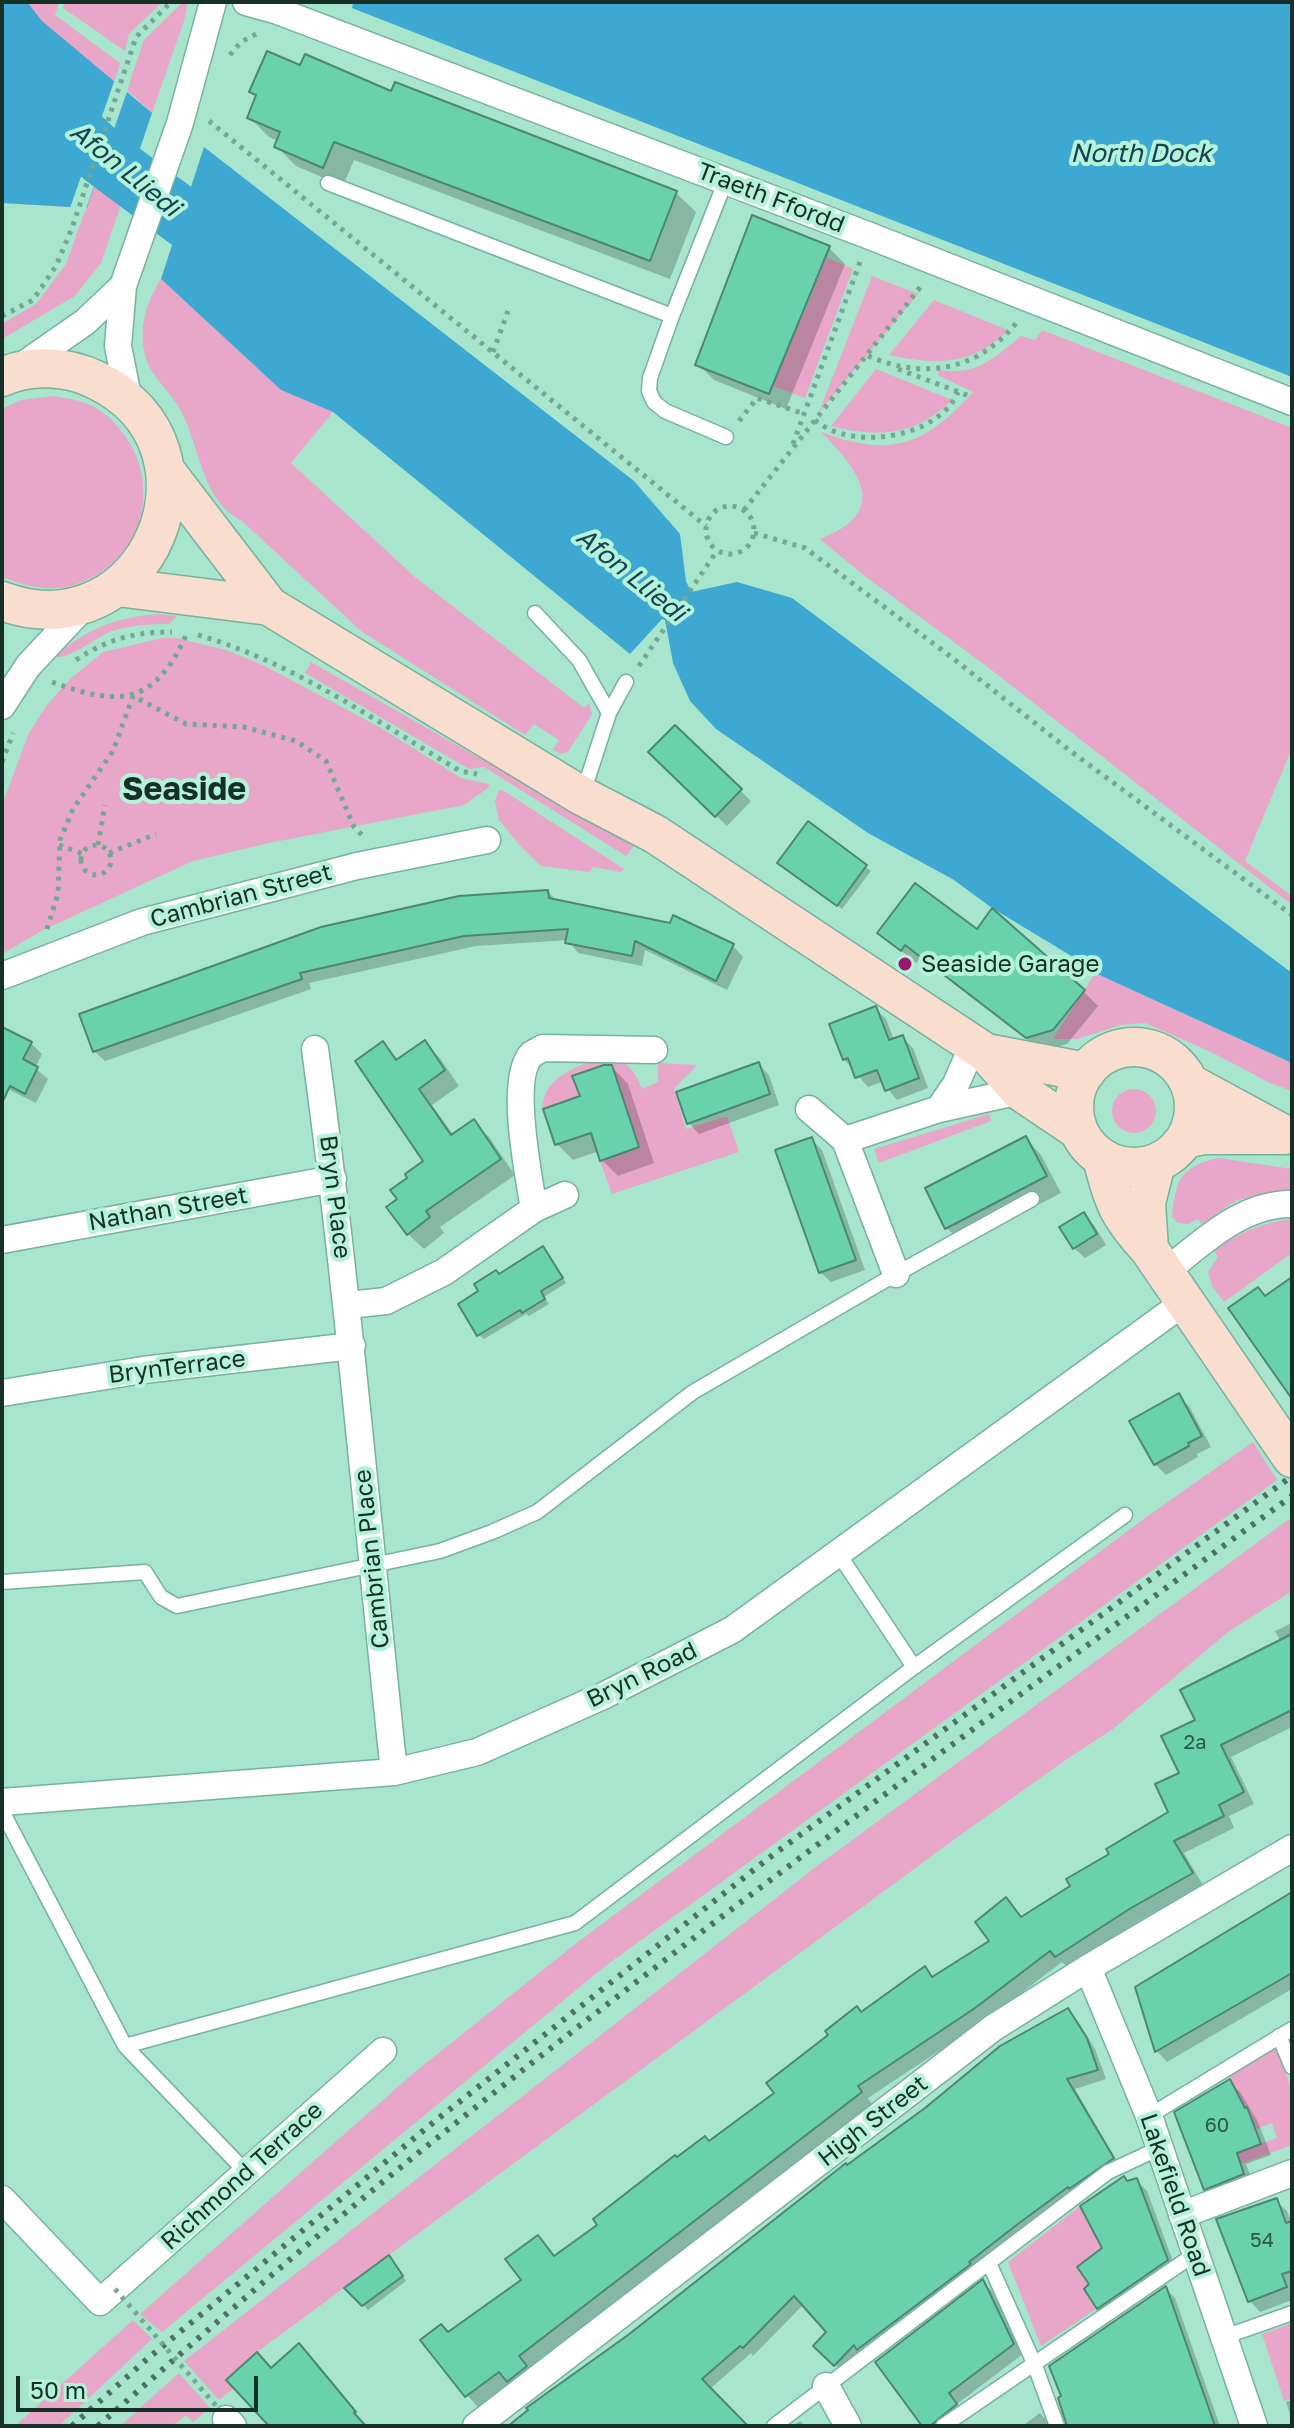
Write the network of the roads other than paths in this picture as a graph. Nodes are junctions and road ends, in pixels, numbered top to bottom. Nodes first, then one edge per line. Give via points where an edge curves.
1 (213, 2) edge
2 (246, 2) edge
3 (726, 180) junction
4 (328, 183) dead end
5 (123, 286) junction
6 (672, 316) junction
7 (8, 375) edge
8 (129, 402) junction
9 (1292, 402) edge
10 (726, 437) road end
11 (165, 470) junction
12 (102, 595) junction
13 (2, 601) edge
14 (269, 606) junction
15 (535, 613) dead end
16 (626, 682) dead end
17 (2, 706) edge
18 (609, 713) junction
19 (582, 796) junction
20 (487, 840) dead end
21 (2, 976) edge
22 (315, 1049) dead end
23 (979, 1049) junction
24 (654, 1050) dead end
25 (1086, 1072) junction
26 (1189, 1083) junction
27 (1020, 1091) junction
28 (809, 1109) dead end
29 (939, 1109) junction
30 (1078, 1130) junction
31 (1289, 1136) edge
32 (1185, 1139) junction
33 (845, 1140) junction
34 (1102, 1158) junction
35 (1156, 1163) junction
36 (333, 1179) junction
37 (565, 1195) dead end
38 (1032, 1199) dead end
39 (1292, 1204) edge
40 (534, 1209) junction
41 (2, 1240) edge
42 (896, 1274) junction
43 (1167, 1274) junction
44 (348, 1305) junction
45 (352, 1346) junction
46 (2, 1393) edge
47 (1292, 1458) edge
48 (1125, 1515) dead end
49 (838, 1553) junction
50 (371, 1565) junction
51 (2, 1582) edge
52 (914, 1667) junction
53 (394, 1772) junction
54 (2, 1802) edge
55 (2, 1811) edge
56 (1292, 1848) edge
57 (1088, 1968) junction
58 (1286, 2032) edge
59 (125, 2046) junction
60 (383, 2051) dead end
61 (1292, 2067) edge
62 (1149, 2116) junction
63 (1160, 2148) junction
64 (246, 2172) junction
65 (1292, 2173) edge
66 (2, 2199) edge
67 (1182, 2215) junction
68 (1195, 2254) junction
69 (989, 2263) junction
70 (1292, 2313) edge
71 (1224, 2337) junction
72 (1034, 2363) junction
73 (826, 2386) junction
74 (484, 2424) edge
75 (774, 2426) edge
76 (848, 2426) edge
77 (943, 2426) edge
78 (1057, 2426) edge
79 (1254, 2426) edge

1 - 5 street via 192,121
2 - 3 street, Traeth Ffordd
3 - 6 lane
3 - 9 street, Traeth Ffordd
4 - 6 lane
5 - 7 street via 85,322
5 - 8 street via 118,346
6 - 10 lane via 649,391 665,411
7 - 8 main road via 48,368 84,374
8 - 11 main road via 156,438
11 - 12 main road via 166,502 158,534 141,564
11 - 14 main road
12 - 13 main road via 54,610
12 - 14 main road
12 - 17 street via 28,666
14 - 19 main road
15 - 18 lane via 579,660
16 - 18 lane
18 - 19 lane
19 - 23 main road via 655,834
20 - 21 street, Cambrian Street via 142,922
22 - 36 street, Bryn Place
23 - 25 main road
23 - 27 main road
23 - 29 street
24 - 40 street via 543,1048 533,1053 526,1063 520,1104
25 - 26 main road via 1119,1049 1141,1048 1177,1065
25 - 30 main road via 1076,1090
26 - 31 main road
26 - 32 main road via 1194,1103
27 - 29 street
27 - 30 main road
28 - 33 street
29 - 33 street
30 - 34 main road
31 - 32 main road
32 - 35 main road
33 - 42 street
34 - 35 main road via 1119,1166
34 - 43 main road via 1124,1222
35 - 43 main road via 1146,1203
36 - 41 street, Nathan Street
36 - 44 street, Bryn Place
37 - 40 street
38 - 42 lane
39 - 43 street, Bryn Road via 1234,1218
40 - 44 street via 444,1272 386,1301
42 - 50 lane via 693,1392 537,1512 440,1551
43 - 47 main road
43 - 49 street, Bryn Road
44 - 45 street, Bryn Place
45 - 46 street, BrynTerrace via 143,1370
45 - 50 street, Cambrian Place
48 - 52 lane
49 - 52 lane
49 - 53 street, Bryn Road via 732,1630 605,1695 477,1752
50 - 51 lane via 177,1606 161,1597 145,1572
50 - 53 street, Cambrian Place
52 - 59 lane via 575,1923
53 - 54 street, Bryn Road
55 - 59 lane
56 - 57 street, High Street
57 - 62 street, Lakefield Road
57 - 74 street, High Street via 993,2028
58 - 61 lane
58 - 62 lane
59 - 64 lane
60 - 64 street, Richmond Terrace
62 - 63 street, Lakefield Road
63 - 67 street, Lakefield Road
63 - 69 lane via 1108,2172
64 - 66 street, Richmond Terrace via 108,2296
65 - 67 street
67 - 68 street, Lakefield Road
68 - 71 street, Lakefield Road
68 - 72 lane
69 - 72 lane
69 - 73 lane
70 - 71 lane
71 - 79 street, Lakefield Road
72 - 77 lane
72 - 78 lane
73 - 75 lane
73 - 76 street

